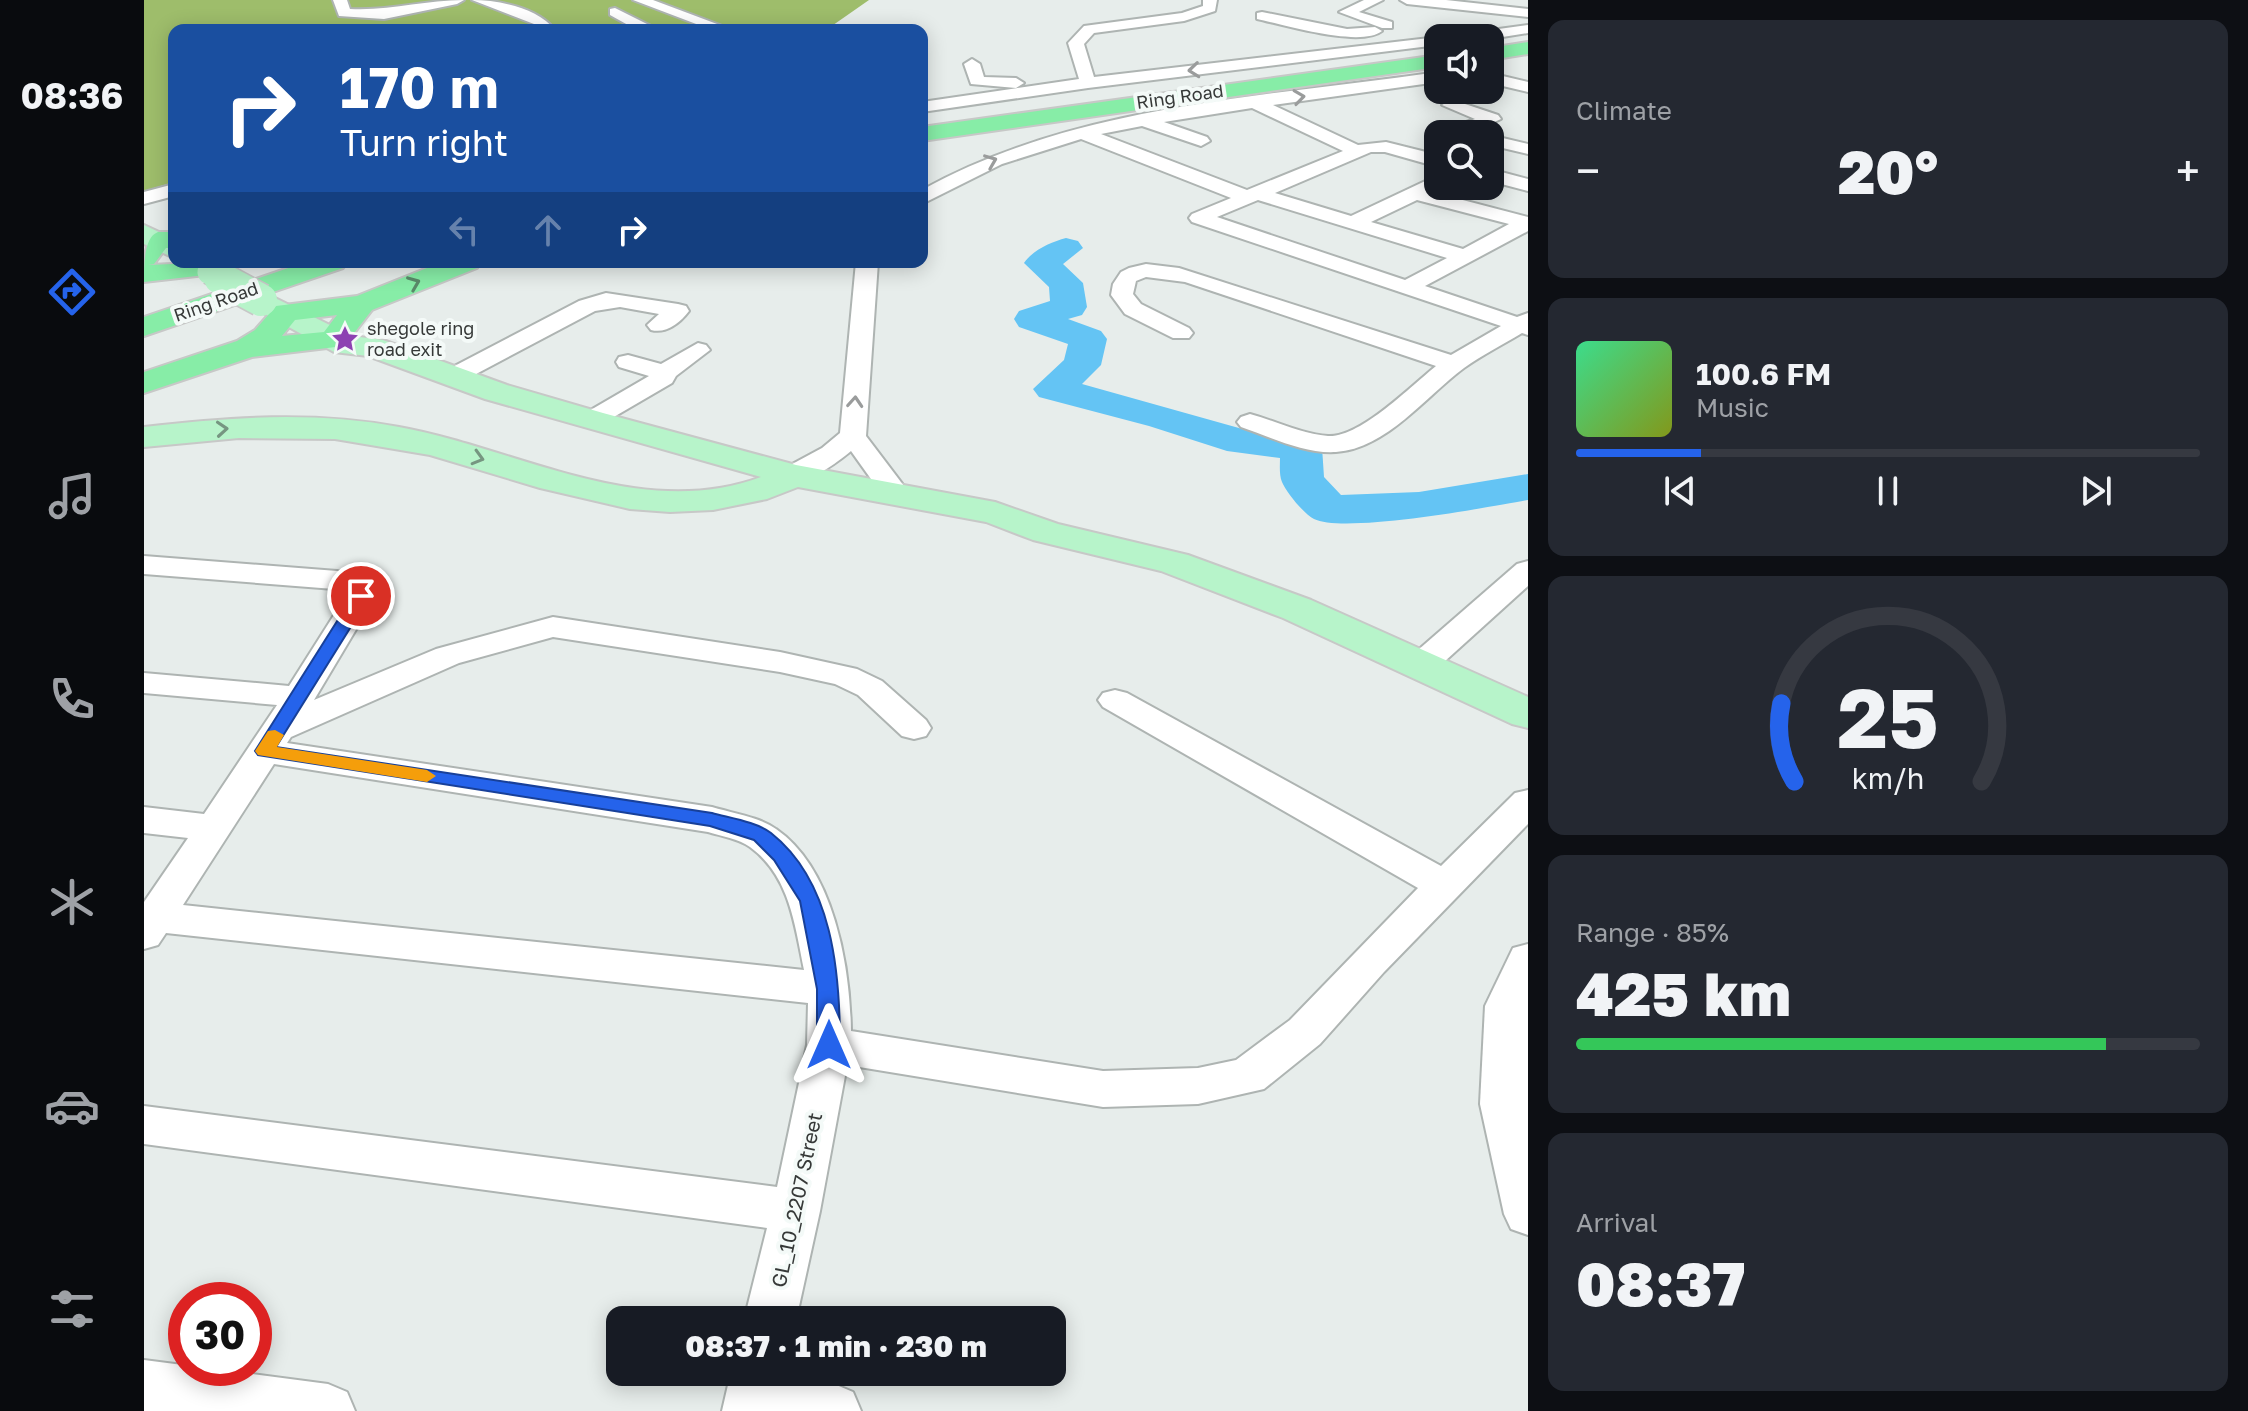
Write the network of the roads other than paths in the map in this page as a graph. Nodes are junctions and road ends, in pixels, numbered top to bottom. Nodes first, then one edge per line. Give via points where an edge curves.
1 (340, 0) edge
2 (457, 0) edge
3 (479, 0) edge
4 (640, 0) edge
5 (1210, 0) edge
6 (1376, 0) edge
7 (1407, 0) edge
8 (1444, 2) edge
9 (615, 12) dead end
10 (1528, 13) edge
11 (1262, 16) dead end
12 (542, 24) edge
13 (637, 24) edge
14 (709, 24) edge
15 (1395, 27) junction
16 (1528, 29) edge
17 (1504, 32) edge
18 (1424, 36) edge
19 (1528, 41) edge
20 (1424, 42) edge
21 (1504, 44) edge
22 (1528, 48) edge
23 (1504, 52) edge
24 (1424, 55) edge
25 (1424, 63) edge
26 (972, 64) dead end
27 (1528, 64) edge
28 (1504, 74) edge
29 (1424, 79) edge
30 (1504, 82) edge
31 (1088, 83) junction
32 (1380, 85) junction
33 (1052, 87) junction
34 (1528, 87) edge
35 (1424, 98) edge
36 (1254, 103) junction
37 (1445, 104) edge
38 (928, 106) edge
39 (1141, 120) junction
40 (1489, 120) edge
41 (928, 124) edge
42 (1080, 132) junction
43 (928, 133) edge
44 (1201, 141) dead end
45 (1504, 143) edge
46 (1528, 149) edge
47 (1357, 151) junction
48 (1424, 157) edge
49 (1504, 179) edge
50 (1528, 185) edge
51 (1424, 189) edge
52 (168, 192) edge
53 (1415, 194) junction
54 (928, 195) edge
55 (1251, 195) junction
56 (144, 198) edge
57 (1352, 223) junction
58 (1527, 223) edge
59 (1467, 257) junction
60 (190, 268) edge
61 (208, 268) edge
62 (272, 268) edge
63 (316, 268) edge
64 (452, 268) edge
65 (866, 268) edge
66 (144, 274) edge
67 (1408, 287) junction
68 (362, 304) junction
69 (274, 306) junction
70 (144, 311) edge
71 (1525, 324) edge
72 (659, 325) dead end
73 (144, 327) edge
74 (1181, 333) dead end
75 (339, 342) junction
76 (248, 348) junction
77 (698, 350) dead end
78 (628, 362) dead end
79 (1454, 364) junction
80 (664, 373) junction
81 (452, 377) junction
82 (144, 383) edge
83 (591, 420) junction
84 (1250, 422) dead end
85 (853, 436) junction
86 (144, 437) edge
87 (781, 482) junction
88 (896, 494) junction
89 (1046, 532) junction
90 (144, 565) edge
91 (1528, 570) edge
92 (1422, 664) junction
93 (144, 683) edge
94 (299, 697) junction
95 (1115, 700) dead end
96 (1528, 714) edge
97 (914, 728) dead end
98 (272, 740) junction
99 (1528, 802) edge
100 (144, 820) edge
101 (214, 828) junction
102 (1444, 885) junction
103 (150, 926) edge
104 (1528, 959) edge
105 (829, 989) junction
106 (829, 1045) junction
107 (144, 1125) edge
108 (796, 1211) junction
109 (1528, 1214) edge
110 (773, 1306) edge
111 (144, 1386) edge
112 (753, 1395) edge
113 (328, 1411) edge
114 (834, 1411) edge

1 - 2 street via 344,13 368,16
3 - 12 street
4 - 14 street
5 - 31 street via 1210,8 1184,17 1089,29 1076,43
6 - 15 street via 1346,12
7 - 8 street
8 - 10 street
9 - 13 street
11 - 15 street via 1347,33
15 - 18 street
16 - 17 street
19 - 21 highway
20 -> 31 street
22 - 23 highway
24 - 41 highway, Ring Road
25 - 43 highway, Ring Road
26 - 33 street via 977,81
27 - 28 street
29 - 32 street
30 - 34 street
31 - 33 street
32 - 35 street
36 -> 32 street
33 - 38 street
36 - 39 street
36 - 47 street
37 - 40 street
39 - 42 street
39 - 44 street
54 -> 42 street via 975,168
42 - 55 street
45 - 46 street
47 - 48 street via 1386,147
47 - 55 street
49 - 50 street
51 - 53 street
52 - 56 street
53 - 57 street
53 - 58 street
55 - 57 street
55 - 67 street via 1200,220
57 - 59 street
58 - 59 street
59 - 67 street
60 - 66 highway
61 - 69 main road, bridge
62 - 70 highway, Ring Road
63 - 73 highway, Ring Road
68 -> 64 highway
85 -> 65 street
67 - 71 street
68 - 69 highway
68 - 75 highway
69 - 75 main road
69 - 76 highway via 266,336
71 - 79 street
72 - 81 street via 678,311 606,300
74 - 79 street via 1133,309 1122,295 1127,276 1157,271 1189,276
75 - 76 highway
75 - 81 main road via 372,347
75 - 87 main road via 350,358 439,394
76 - 82 highway
77 - 80 street
78 - 80 street
79 - 84 street via 1343,444
80 - 83 street
81 - 83 main road
83 - 87 main road
85 - 87 street
85 - 88 street
86 -> 87 main road via 252,427 328,428 411,440 632,500 702,500
87 - 88 main road
87 - 89 main road via 987,529
88 - 89 main road via 995,513
89 - 92 main road via 1174,563
90 - 94 street via 337,580 356,586 361,596
91 - 92 street
92 - 96 main road
93 - 94 street
94 - 98 street
95 - 102 street
97 - 98 street via 870,688 845,676 553,627 471,649
98 - 101 street
98 - 105 street, GL_10_2207 Street via 712,820 761,836 782,855 810,901
99 - 102 street
100 - 101 street
101 - 103 street
102 - 106 street via 1305,1032 1248,1076 1198,1086 1103,1089
103 - 105 street
104 - 109 street via 1506,1006 1503,1104
105 - 106 street, GL_10_2207 Street
106 - 108 street, GL_10_2207 Street
107 - 108 street
108 - 110 street, GL_10_2207 Street
111 - 113 street
112 - 114 street

